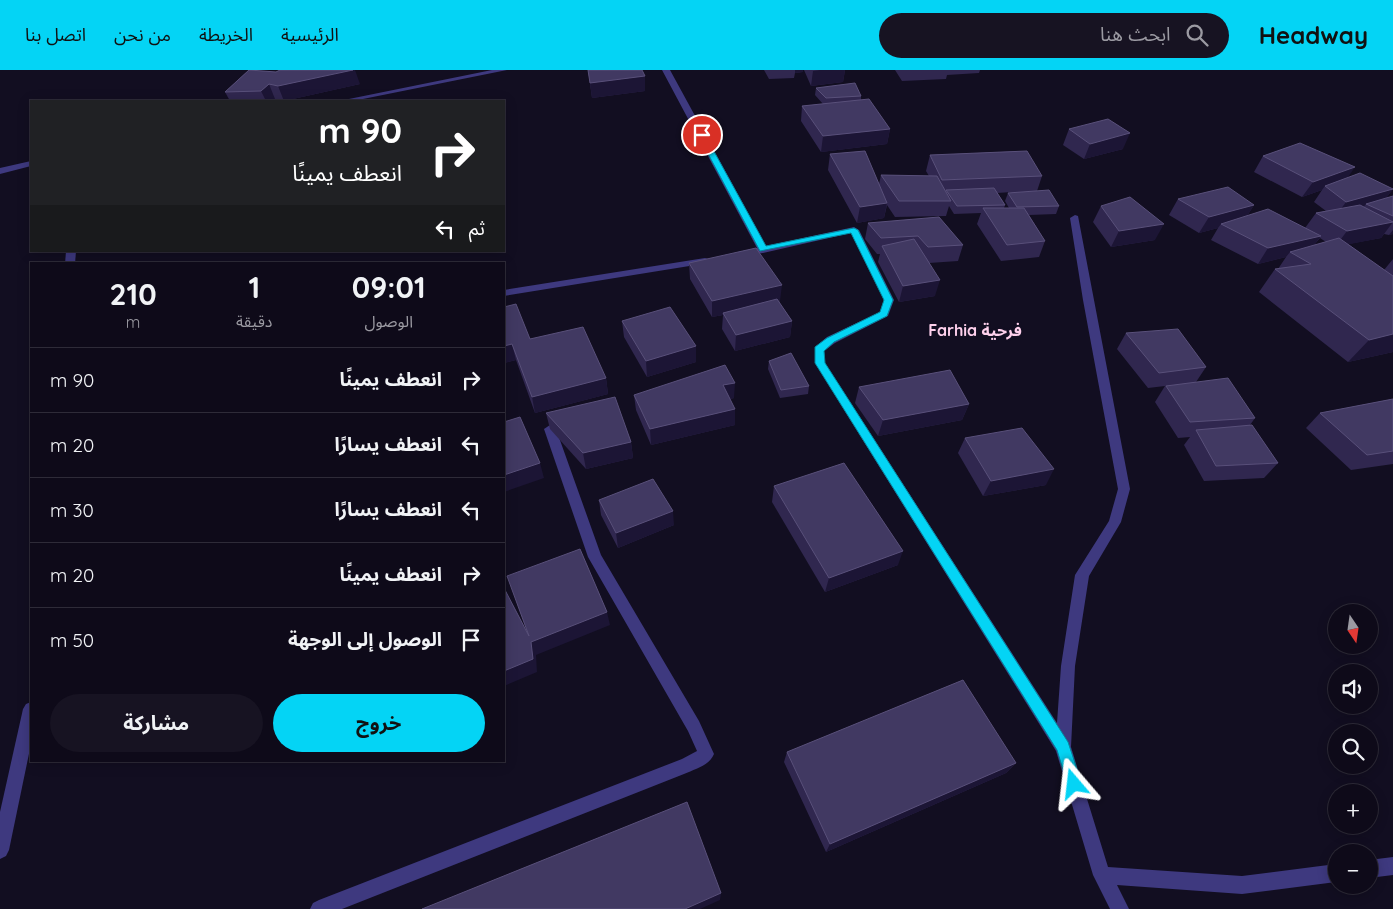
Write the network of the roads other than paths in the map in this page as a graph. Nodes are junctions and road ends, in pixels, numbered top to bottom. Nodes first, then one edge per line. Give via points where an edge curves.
1 (503, 70) edge
2 (666, 70) edge
3 (348, 100) edge
4 (30, 164) edge
5 (0, 171) edge
6 (1075, 218) dead end
7 (763, 250) junction
8 (505, 294) edge
9 (550, 429) edge
10 (30, 714) edge
11 (1063, 747) junction
12 (0, 850) edge
13 (1393, 866) edge
14 (1378, 868) edge
15 (1328, 874) edge
16 (1102, 876) junction
17 (319, 909) edge
18 (1120, 909) edge

1 - 3 street
2 - 7 street
4 - 5 street
6 - 11 street via 1124,489 1115,522 1082,574 1068,666
7 - 8 street
7 - 11 street via 854,230 889,300 884,314 831,340 819,350 820,363
9 - 17 street via 595,557 694,726 706,754 684,766
10 - 12 street
11 - 16 street
13 - 14 street
15 - 16 street via 1242,886
16 - 18 street

